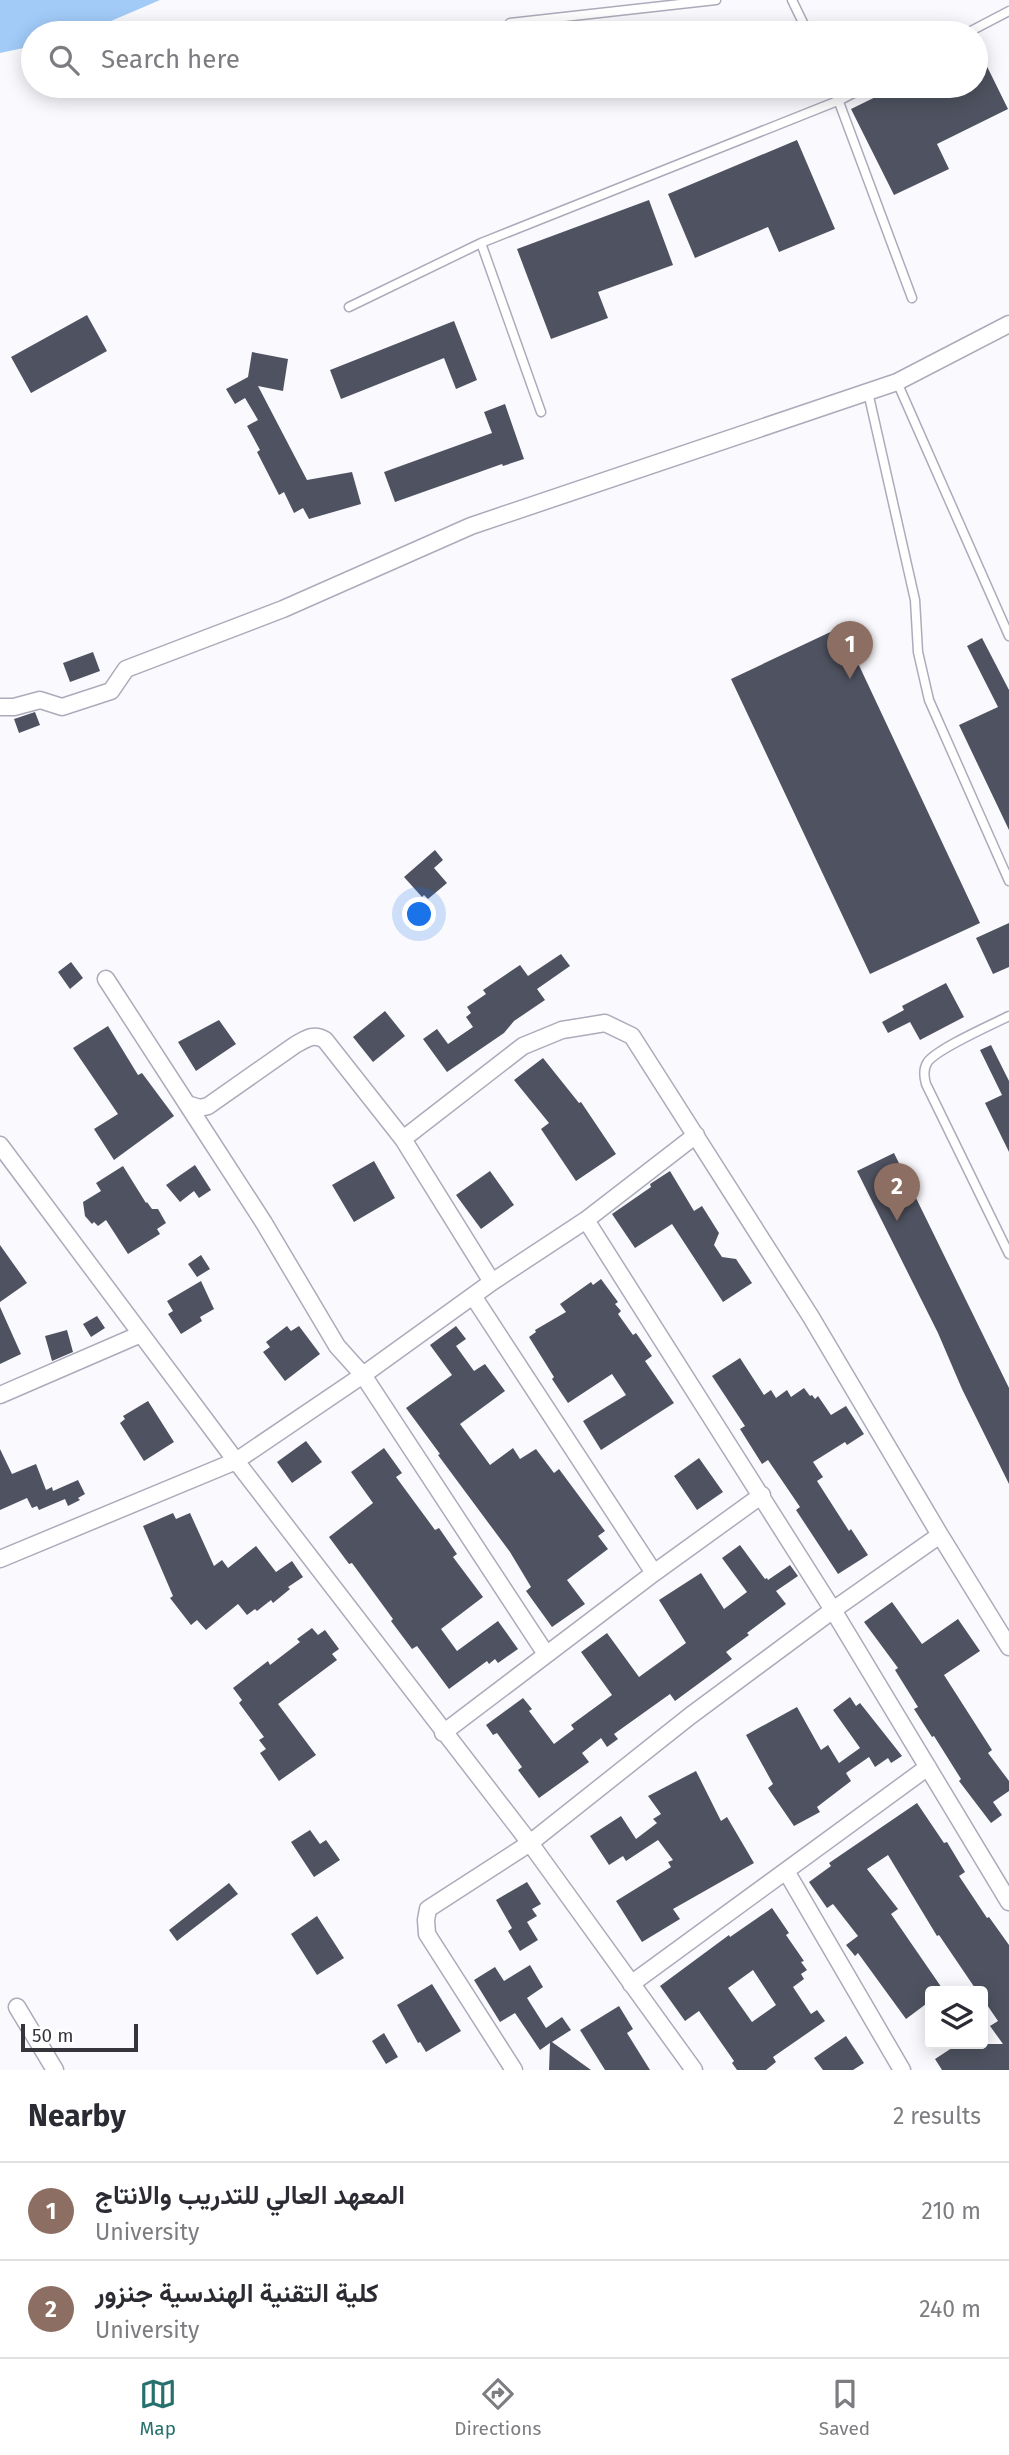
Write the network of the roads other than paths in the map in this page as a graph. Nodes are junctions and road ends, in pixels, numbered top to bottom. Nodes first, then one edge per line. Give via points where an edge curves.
1 (716, 0) edge
2 (792, 0) edge
3 (1009, 11) edge
4 (528, 21) edge
5 (802, 21) edge
6 (988, 22) edge
7 (844, 98) edge
8 (840, 100) junction
9 (481, 243) junction
10 (912, 298) dead end
11 (349, 307) dead end
12 (1009, 324) edge
13 (897, 382) junction
14 (868, 392) junction
15 (541, 412) dead end
16 (1009, 636) edge
17 (0, 707) edge
18 (1009, 881) edge
19 (106, 979) dead end
20 (1008, 1019) edge
21 (187, 1104) junction
22 (696, 1135) junction
23 (403, 1139) junction
24 (0, 1145) edge
25 (586, 1220) junction
26 (1009, 1254) edge
27 (492, 1282) junction
28 (473, 1296) junction
29 (141, 1334) junction
30 (363, 1375) junction
31 (0, 1395) edge
32 (236, 1461) junction
33 (762, 1496) junction
34 (940, 1535) junction
35 (0, 1559) edge
36 (654, 1573) junction
37 (833, 1610) junction
38 (1009, 1647) edge
39 (546, 1654) junction
40 (443, 1733) junction
41 (928, 1767) junction
42 (530, 1843) junction
43 (786, 1871) junction
44 (1009, 1902) edge
45 (631, 1984) junction
46 (17, 2007) dead end
47 (55, 2070) edge
48 (514, 2070) edge
49 (694, 2070) edge
50 (902, 2070) edge

1 - 4 lane
2 - 5 lane
3 - 6 lane
7 - 8 lane
8 - 9 lane
8 - 10 lane
9 - 11 lane
9 - 15 lane
12 - 13 street
13 - 14 street
13 - 16 lane
14 - 17 street via 471,526 283,609 126,669 111,691 62,707 40,700
14 - 18 lane via 915,600 918,652 929,700
19 - 21 street
20 - 26 lane via 936,1054 926,1064 924,1077
21 - 23 street via 208,1106 295,1045 317,1035
21 - 30 street via 337,1346
22 - 23 street via 632,1036 605,1023 562,1030 523,1046
22 - 25 street
22 - 34 street
23 - 27 street
24 - 29 street
25 - 27 street
25 - 33 street
27 - 28 street
28 - 30 street
28 - 36 street
29 - 31 street
29 - 32 street
30 - 32 street
30 - 39 street
32 - 35 street
32 - 40 street
33 - 36 street
33 - 37 street
34 - 37 street
34 - 38 street
36 - 39 street
37 - 41 street
37 - 42 street
39 - 40 street
40 - 42 street
41 - 43 street
41 - 44 street
42 - 45 street
42 - 48 street via 428,1909 426,1920 427,1934
43 - 45 street
43 - 50 street
45 - 49 street
46 - 47 street

